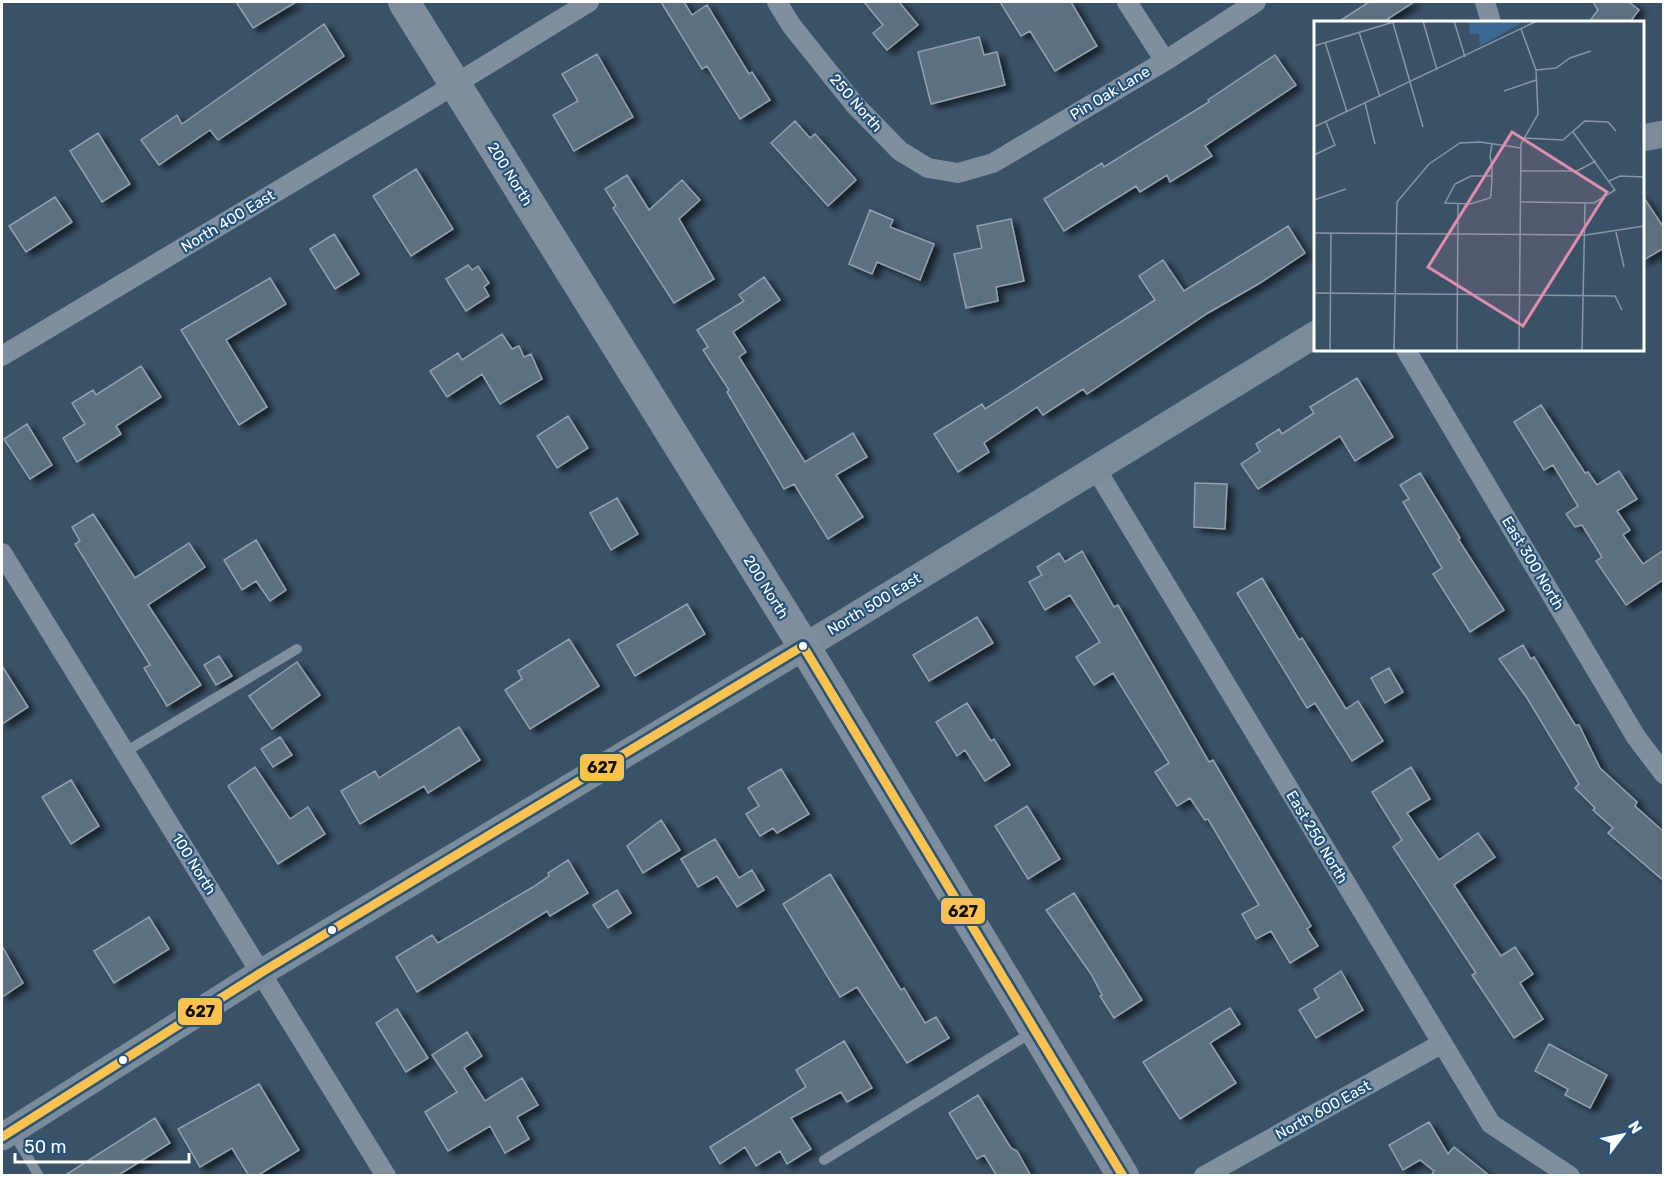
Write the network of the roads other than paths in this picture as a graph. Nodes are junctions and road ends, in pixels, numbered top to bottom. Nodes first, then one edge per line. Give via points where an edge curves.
1 (404, 2) edge
2 (589, 2) edge
3 (777, 2) edge
4 (1127, 2) edge
5 (1256, 2) edge
6 (1485, 2) edge
7 (1491, 21) edge
8 (1165, 61) junction
9 (455, 85) junction
10 (1664, 134) edge
11 (1644, 138) edge
12 (958, 173) joint
13 (1314, 335) edge
14 (1407, 351) edge
15 (2, 356) edge
16 (1096, 469) junction
17 (2, 553) edge
18 (803, 646) junction
19 (297, 649) dead end
20 (124, 752) junction
21 (1664, 774) edge
22 (262, 972) junction
23 (1034, 1031) junction
24 (1442, 1044) junction
25 (7, 1134) edge
26 (824, 1160) dead end
27 (39, 1176) edge
28 (386, 1176) edge
29 (1123, 1176) edge
30 (1204, 1176) edge
31 (1570, 1176) edge

1 - 9 main road, 200 North
2 - 9 street, North 400 East
3 - 12 street, 250 North via 855,105 900,151 928,168
4 - 8 street
5 - 8 street, Pin Oak Lane
6 - 7 street
8 - 12 street, Pin Oak Lane via 993,164
9 - 15 street, North 400 East
9 - 18 main road, 200 North
10 - 11 street
13 - 16 street, North 500 East
14 - 21 street, East 300 North via 1636,737
16 - 18 street, North 500 East
16 - 24 street, East 250 North
17 - 20 street, 100 North
18 - 22 street, North 500 East
18 - 23 main road, 200 North
19 - 20 lane
20 - 22 street, 100 North
22 - 25 street, North 500 East
22 - 28 street, 100 North
23 - 26 lane
23 - 29 main road, 200 North
24 - 30 street, North 600 East
24 - 31 street, East 250 North via 1491,1124
25 - 27 lane

